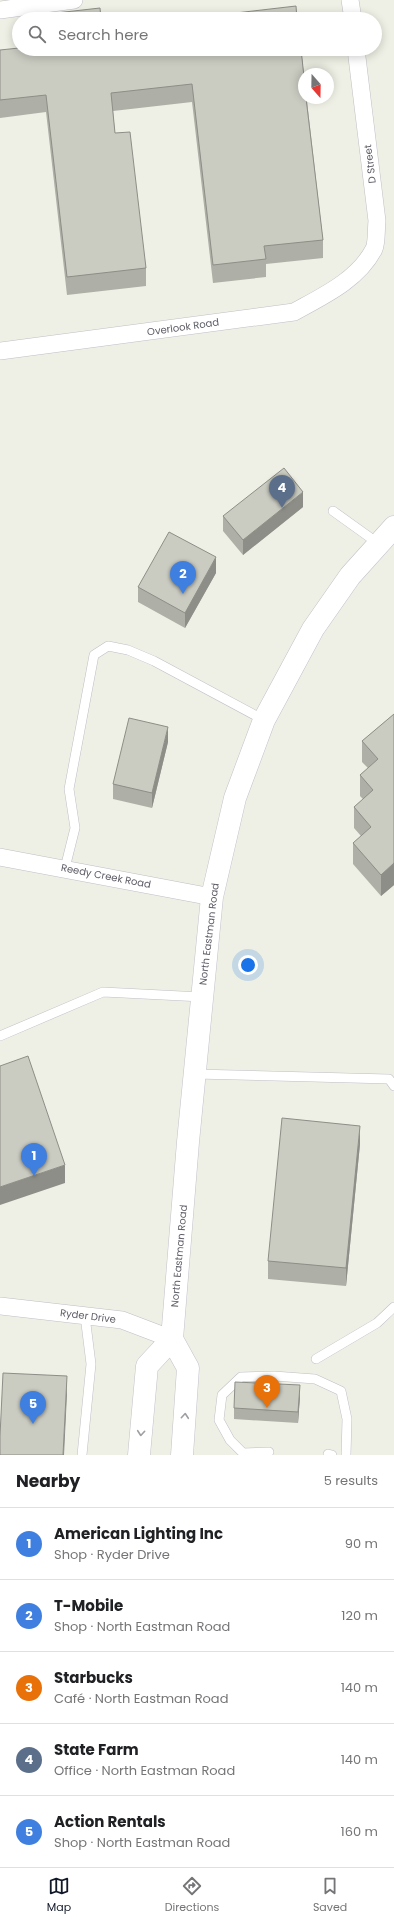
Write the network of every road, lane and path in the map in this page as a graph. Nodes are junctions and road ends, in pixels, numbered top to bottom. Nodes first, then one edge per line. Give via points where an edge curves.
1 (74, 0) edge
2 (350, 0) edge
3 (4, 6) edge
4 (352, 12) edge
5 (357, 56) edge
6 (355, 274) joint
7 (0, 352) edge
8 (333, 511) dead end
9 (394, 527) edge
10 (379, 544) junction
11 (264, 720) junction
12 (0, 857) edge
13 (66, 868) junction
14 (212, 897) junction
15 (202, 997) junction
16 (0, 1036) edge
17 (194, 1074) junction
18 (394, 1086) edge
19 (0, 1306) edge
20 (394, 1307) edge
21 (85, 1316) junction
22 (172, 1339) junction
23 (316, 1359) dead end
24 (269, 1452) dead end
25 (328, 1454) edge
26 (82, 1455) edge
27 (139, 1455) edge
28 (182, 1455) edge
29 (332, 1455) edge
30 (346, 1455) edge

1 - 3 street
2 - 4 street
5 - 6 street, D Street via 377,221 374,248
6 - 7 street, Overlook Road via 327,294 294,312
8 - 10 lane
9 - 10 main road, North Eastman Road
10 - 11 main road, North Eastman Road via 350,576 313,629
11 - 13 lane via 154,661 128,650 108,646 94,655 69,789 75,828
11 - 14 main road, North Eastman Road via 235,798
12 - 13 street, Reedy Creek Road
13 - 14 street, Reedy Creek Road
14 - 15 main road, North Eastman Road
15 - 16 lane via 103,992
15 - 17 main road, North Eastman Road
17 - 18 lane via 389,1079
17 - 22 main road, North Eastman Road
19 - 21 street, Ryder Drive
20 - 23 lane via 377,1323
21 - 22 street, Ryder Drive via 122,1320
21 - 26 lane via 91,1364
22 -> 27 main road via 147,1366
28 -> 22 main road via 188,1368
24 - 30 lane via 243,1453 230,1440 219,1420 222,1395 242,1377 274,1376 315,1380 341,1391 347,1419
25 - 29 lane

